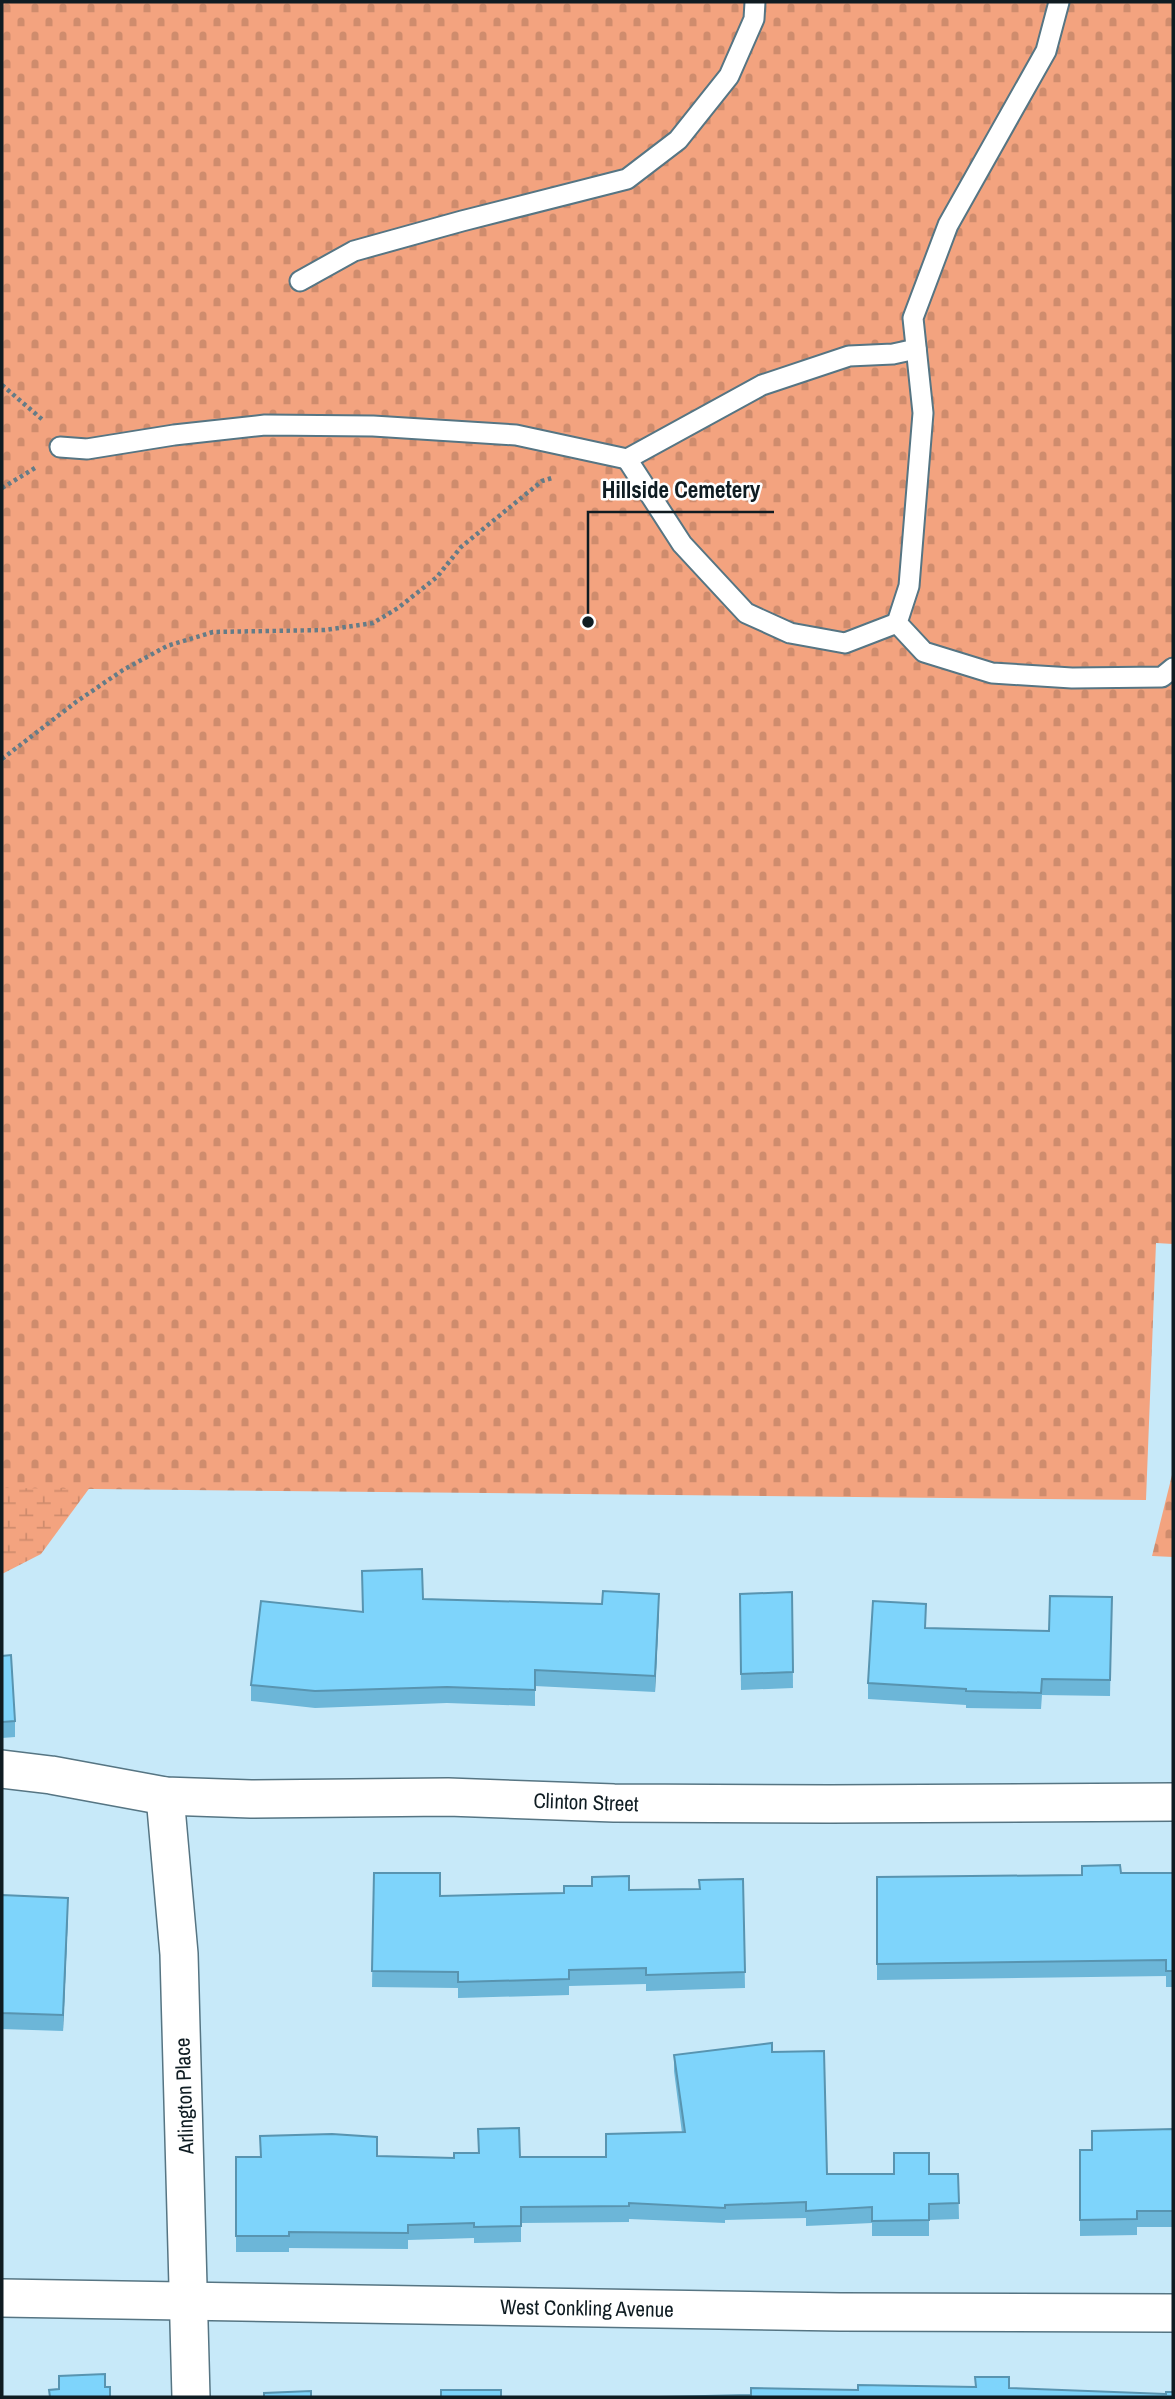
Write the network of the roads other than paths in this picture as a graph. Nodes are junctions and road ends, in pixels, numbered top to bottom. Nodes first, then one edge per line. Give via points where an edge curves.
1 (755, 2) edge
2 (1059, 2) edge
3 (300, 281) dead end
4 (916, 349) junction
5 (60, 447) dead end
6 (627, 459) junction
7 (897, 623) junction
8 (1173, 668) edge
9 (2, 1769) edge
10 (165, 1796) junction
11 (1173, 1802) edge
12 (2, 2298) edge
13 (190, 2301) junction
14 (1173, 2313) edge
15 (191, 2397) edge

1 - 3 lane via 754,19 729,76 678,140 627,179 354,251
2 - 4 lane via 1046,51 948,225 913,318
4 - 6 lane via 849,356 762,385
4 - 7 lane via 923,413 909,586
5 - 6 lane via 87,449 265,425 373,426 516,435
6 - 7 lane via 682,544 746,613 790,634 845,643
7 - 8 lane via 924,652 992,673 1161,677
9 - 10 street, Clinton Street
10 - 11 street, Clinton Street via 722,1804
10 - 13 street, Arlington Place via 179,1955
12 - 13 street, West Conkling Avenue
13 - 14 street, West Conkling Avenue
13 - 15 street, Arlington Place

